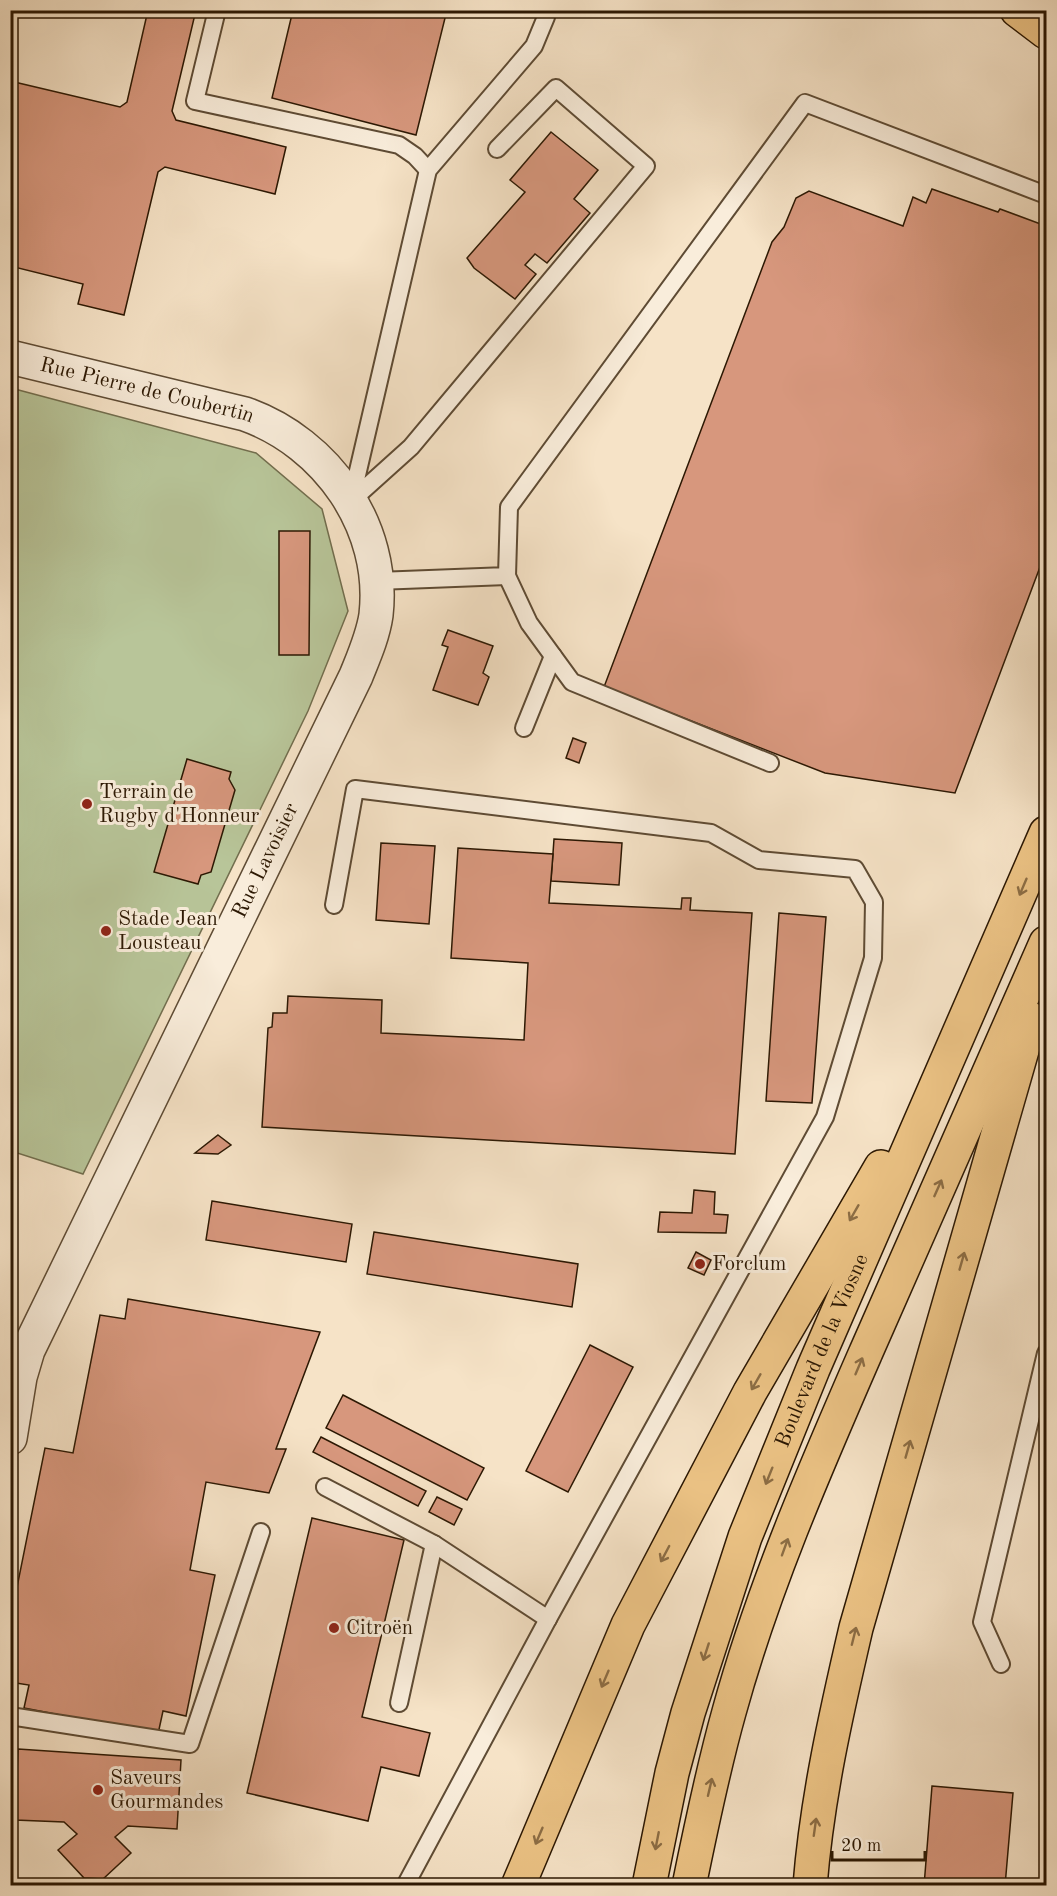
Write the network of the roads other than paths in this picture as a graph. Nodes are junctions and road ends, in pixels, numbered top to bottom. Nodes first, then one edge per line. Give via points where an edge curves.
1 (217, 10) edge
2 (544, 10) edge
3 (1017, 10) edge
4 (1047, 32) edge
5 (497, 149) dead end
6 (428, 170) junction
7 (1047, 195) edge
8 (10, 357) edge
9 (282, 430) joint
10 (351, 501) junction
11 (507, 576) junction
12 (377, 581) junction
13 (553, 656) junction
14 (524, 728) dead end
15 (770, 763) dead end
16 (1047, 833) edge
17 (334, 905) dead end
18 (1047, 943) edge
19 (1047, 964) edge
20 (958, 1036) junction
21 (1047, 1353) edge
22 (10, 1438) edge
23 (325, 1487) dead end
24 (261, 1532) dead end
25 (434, 1544) junction
26 (548, 1619) junction
27 (1001, 1664) dead end
28 (399, 1703) dead end
29 (10, 1716) edge
30 (409, 1881) edge
31 (518, 1886) edge
32 (649, 1886) edge
33 (689, 1886) edge
34 (810, 1886) edge

1 - 6 lane via 195,101 399,145
2 - 6 lane via 546,17 534,46
3 - 4 main road
5 - 10 lane via 556,88 646,166 411,447
6 - 10 lane
7 - 11 lane via 805,103 509,507
8 - 9 street, Rue Pierre de Coubertin via 245,414
9 - 10 street, Rue Lavoisier via 321,463
10 - 12 street, Rue Lavoisier via 367,535
11 - 12 lane
11 - 13 lane via 529,623
12 - 22 street, Rue Lavoisier via 376,616 356,676 28,1350
13 - 14 lane
13 - 15 lane via 573,682
16 -> 20 main road, Boulevard de la Viosne
17 - 26 lane via 355,789 711,833 759,860 855,869 874,902 873,958 825,1117
33 -> 18 main road, Boulevard de la Viosne via 729,1710 789,1536 855,1376
34 -> 19 main road via 814,1831 832,1730 856,1628
20 -> 31 main road via 750,1392 628,1625
20 -> 32 main road, Boulevard de la Viosne via 813,1369 745,1537 688,1713
21 - 27 lane via 982,1622
23 - 25 lane
24 - 29 lane via 190,1744
25 - 26 lane
25 - 28 lane
26 - 30 lane

